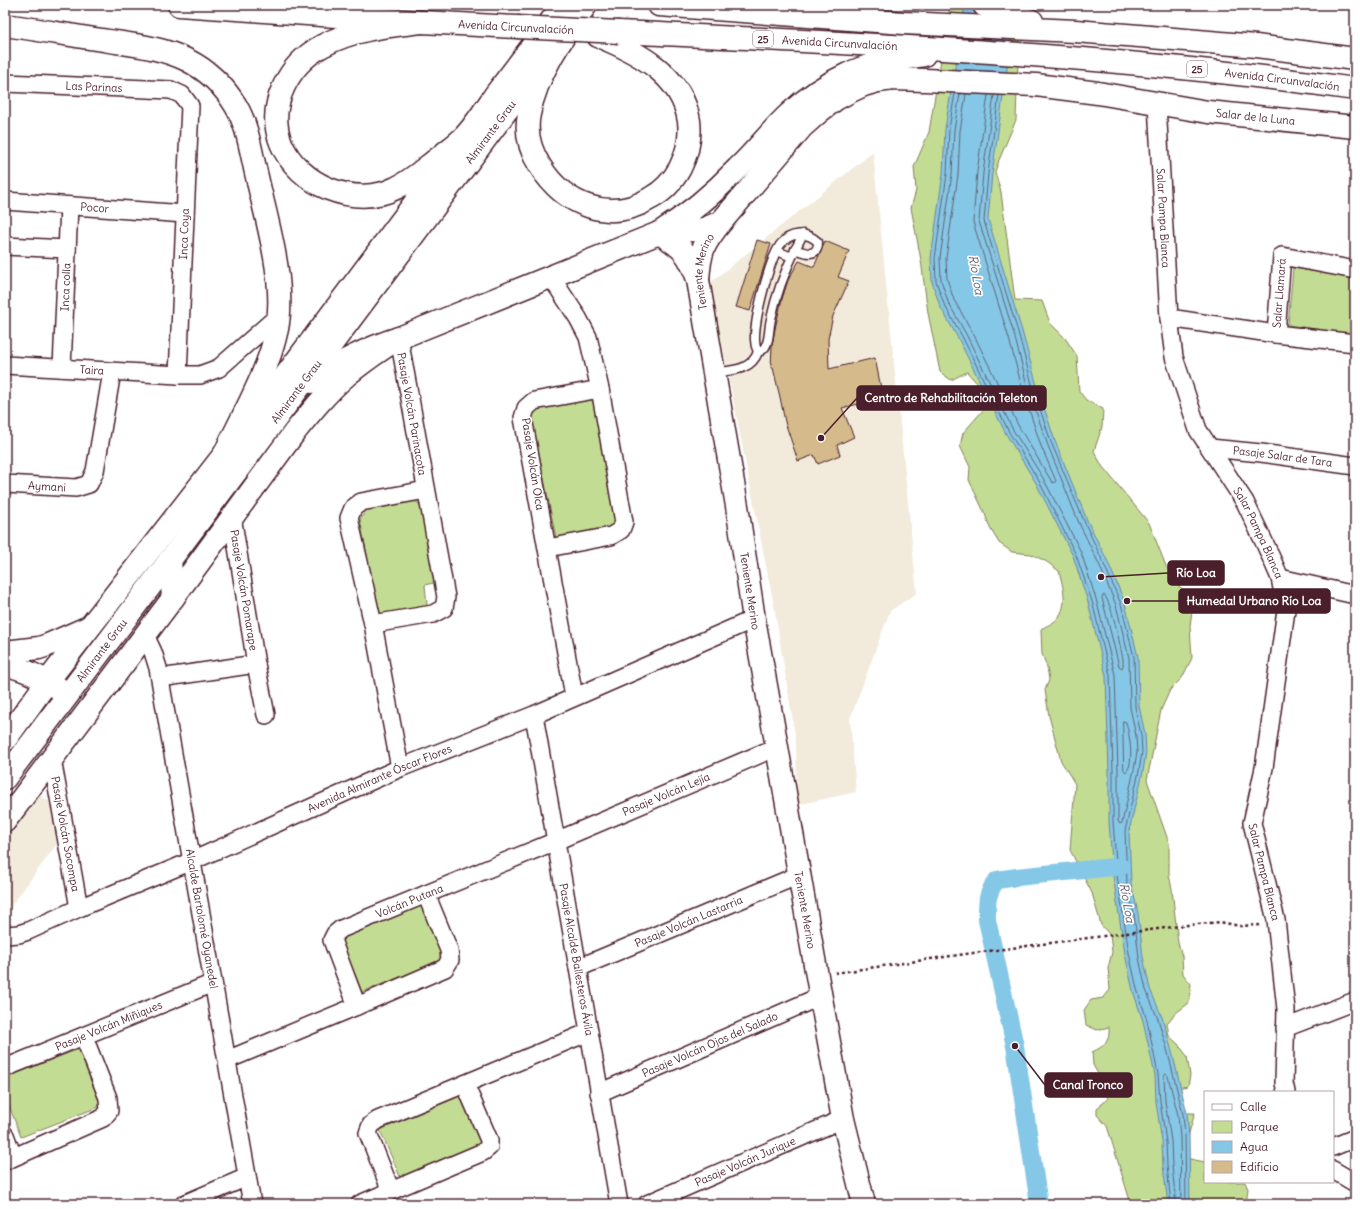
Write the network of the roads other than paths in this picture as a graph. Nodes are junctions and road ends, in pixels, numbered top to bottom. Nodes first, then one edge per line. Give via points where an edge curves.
1 (179, 5) edge
2 (563, 5) edge
3 (586, 5) edge
4 (658, 5) edge
5 (755, 5) edge
6 (984, 5) edge
7 (724, 10) junction
8 (422, 22) junction
9 (5, 25) edge
10 (1036, 26) junction
11 (574, 31) junction
12 (615, 37) junction
13 (901, 53) junction
14 (1355, 59) edge
15 (5, 83) edge
16 (1036, 85) joint
17 (1355, 89) edge
18 (182, 95) joint
19 (1157, 104) junction
20 (1355, 127) edge
21 (465, 136) junction
22 (5, 201) edge
23 (69, 206) junction
24 (185, 214) junction
25 (721, 222) junction
26 (659, 233) junction
27 (803, 234) junction
28 (5, 246) edge
29 (67, 249) junction
30 (777, 251) junction
31 (794, 253) junction
32 (1355, 270) edge
33 (551, 277) junction
34 (698, 280) junction
35 (278, 316) junction
36 (1169, 318) junction
37 (1276, 334) junction
38 (398, 338) junction
39 (1355, 343) edge
40 (758, 352) junction
41 (5, 365) edge
42 (62, 368) junction
43 (112, 372) junction
44 (714, 373) junction
45 (178, 375) junction
46 (600, 389) junction
47 (290, 400) junction
48 (1210, 448) junction
49 (226, 451) junction
50 (1355, 466) edge
51 (5, 484) edge
52 (426, 490) junction
53 (232, 516) junction
54 (548, 548) junction
55 (170, 560) junction
56 (1280, 578) junction
57 (1355, 596) edge
58 (173, 598) junction
59 (754, 619) junction
60 (373, 624) junction
61 (91, 626) junction
62 (145, 635) junction
63 (5, 652) edge
64 (5, 664) edge
65 (256, 664) junction
66 (160, 678) junction
67 (47, 682) junction
68 (68, 694) junction
69 (574, 696) junction
70 (266, 715) dead end
71 (534, 715) junction
72 (5, 740) edge
73 (777, 747) junction
74 (52, 759) junction
75 (400, 768) junction
76 (5, 778) edge
77 (5, 821) edge
78 (556, 841) junction
79 (192, 861) junction
80 (799, 875) junction
81 (426, 894) junction
82 (79, 908) junction
83 (7, 938) edge
84 (578, 968) junction
85 (213, 983) junction
86 (819, 986) junction
87 (1355, 1000) edge
88 (357, 1006) junction
89 (1285, 1028) junction
90 (589, 1032) junction
91 (84, 1037) junction
92 (226, 1060) junction
93 (5, 1068) edge
94 (465, 1084) junction
95 (1286, 1091) edge
96 (599, 1093) junction
97 (843, 1119) junction
98 (5, 1135) edge
99 (1355, 1138) edge
100 (1334, 1148) edge
101 (9, 1159) edge
102 (1334, 1171) edge
103 (247, 1177) junction
104 (1355, 1183) edge
105 (391, 1191) junction
106 (184, 1204) edge
107 (252, 1204) edge
108 (360, 1204) edge
109 (619, 1204) edge
110 (647, 1204) edge
111 (864, 1204) edge

1 - 8 main road, Avenida Circunvalación / 25
2 - 21 main road, Almirante Grau
3 - 11 main road, Almirante Grau
4 - 7 main road
5 - 7 main road
6 - 10 main road
7 - 10 main road via 904,23
8 - 11 main road, Avenida Circunvalación / 25, bridge
8 - 21 main road via 353,33 323,45 304,58 284,84 280,96 276,121 282,144 296,166 323,186 346,194 370,196 396,189
9 - 35 main road via 172,54 200,68 220,85 238,110 249,143 276,267
10 - 14 main road via 1256,46
11 - 12 main road, Avenida Circunvalación / 25, bridge
11 - 12 main road via 536,88 528,115 528,140 532,153 544,173 562,192 583,205 623,210 660,193 670,184 687,150 689,136 688,115 671,81
11 - 47 main road, Almirante Grau
12 - 13 main road, Avenida Circunvalación / 25
13 - 17 main road, Avenida Circunvalación / 25 via 957,50 1195,68
13 - 26 main road via 849,73 816,92 788,115 714,192 681,220
15 - 18 street, Las Parinas via 171,90
16 - 19 main road, Salar de la Luna
16 - 25 main road, Teniente Merino via 907,80 886,80 864,85 836,99 802,127
18 - 24 street, Inca Coya via 190,106
19 - 20 main road, Salar de la Luna via 1208,112
19 - 36 street, Salar Pampa Blanca
21 - 49 main road, Almirante Grau
22 - 23 street, Pocor
23 - 24 street, Pocor
23 - 29 street, Inca colla
24 - 45 street, Inca Coya
25 - 26 main road via 704,229
25 - 34 main road, Teniente Merino via 702,251
26 - 33 main road, Almirante Grau
26 - 34 main road via 683,249 693,265
27 - 30 lane via 789,237
27 - 31 lane
27 - 31 lane via 818,242 817,248 807,254
28 - 29 street
29 - 42 street, Inca colla
30 - 31 lane
30 - 40 lane via 762,296 755,332 754,342
31 - 40 lane via 773,306 767,344
32 - 37 street, Salar Llamará via 1282,256
33 - 38 main road, Almirante Grau
33 - 46 street via 588,337
34 - 44 main road, Teniente Merino
35 - 45 street, Taira via 219,368 200,375
35 - 49 main road via 269,360
36 - 37 street, Salar Llamará
36 - 48 street, Salar Pampa Blanca via 1174,357 1198,430
37 - 39 street, Salar Llamará
38 - 47 main road via 359,352 341,362
38 - 52 street, Pasaje Volcán Parinacota
38 - 53 main road, Almirante Grau via 348,374 325,397 294,433
40 - 44 lane via 748,366
41 - 42 street, Taira
42 - 43 street, Taira
43 - 45 street, Taira
43 - 51 street, Aymani via 95,471 89,484 76,488
44 - 59 main road, Teniente Merino
46 - 54 street via 624,522 621,530 611,536
46 - 54 street, Pasaje Volcán Olca via 534,401 526,408 523,418
47 - 55 main road, Almirante Grau
48 - 50 street, Pasaje Salar de Tara
48 - 56 street, Salar Pampa Blanca via 1245,502
49 - 61 main road, Almirante Grau
52 - 60 street, Pasaje Volcán Parinacota via 446,597 444,608 433,614
52 - 60 street, Pasaje Volcán Parinacota via 361,502 353,508 349,518
53 - 58 main road, Almirante Grau
53 - 65 street, Pasaje Volcán Pomarape
54 - 69 street, Pasaje Volcán Olca
55 - 58 main road
55 - 68 main road, Almirante Grau
56 - 57 street
56 - 89 street, Salar Pampa Blanca via 1286,610 1264,768 1252,823 1276,920 1286,1009
58 - 62 main road, Almirante Grau
59 - 69 street, Avenida Almirante Óscar Flores
59 - 73 main road, Teniente Merino
60 - 75 street, Pasaje Volcán Parinacota
61 - 63 main road via 43,646
61 - 67 main road, Almirante Grau
62 - 66 street, Alcalde Bartolomé Oyanedel
62 - 74 main road, Almirante Grau
64 - 67 main road via 18,667
65 - 66 street, Pasaje Volcán Pomarape
65 - 70 street, Pasaje Volcán Pomarape
66 - 79 street, Alcalde Bartolomé Oyanedel
67 - 68 main road
67 - 72 main road, Almirante Grau
68 - 76 main road, Almirante Grau
69 - 71 street, Avenida Almirante Óscar Flores
71 - 75 street, Avenida Almirante Óscar Flores
71 - 78 street, Pasaje Alcalde Ballesteros Ávila
73 - 78 street, Pasaje Volcán Lejía
73 - 80 main road, Teniente Merino
74 - 77 main road, Almirante Grau
74 - 82 street, Pasaje Volcán Socompa
75 - 79 street, Avenida Almirante Óscar Flores
78 - 81 street, Volcán Putana
78 - 84 street, Pasaje Alcalde Ballesteros Ávila
79 - 82 street, Avenida Almirante Óscar Flores
79 - 85 street, Alcalde Bartolomé Oyanedel
80 - 84 street, Pasaje Volcán Lastarria
80 - 86 main road, Teniente Merino
81 - 88 street via 449,950 450,960 445,968
81 - 88 street, Volcán Putana via 341,929 335,934 332,940
82 - 83 street, Avenida Almirante Óscar Flores
84 - 90 street, Pasaje Alcalde Ballesteros Ávila
85 - 91 street, Pasaje Volcán Miñiques
85 - 92 street, Alcalde Bartolomé Oyanedel
86 - 96 street, Pasaje Volcán Ojos del Salado
86 - 97 main road, Teniente Merino
87 - 89 street
88 - 92 street
89 - 95 street, Salar Pampa Blanca
90 - 94 street
90 - 96 street, Pasaje Alcalde Ballesteros Ávila
91 - 93 street, Pasaje Volcán Miñiques
91 - 101 street via 108,1098 109,1111 103,1118
92 - 103 street, Alcalde Bartolomé Oyanedel
94 - 105 street via 371,1125 368,1133
94 - 105 street via 489,1140 489,1146 483,1152
96 - 109 street, Pasaje Alcalde Ballesteros Ávila
97 - 110 street, Pasaje Volcán Jurique
97 - 111 main road, Teniente Merino
98 - 101 street
99 - 100 street
102 - 104 street
103 - 106 street
103 - 107 street, Alcalde Bartolomé Oyanedel
105 - 108 street

